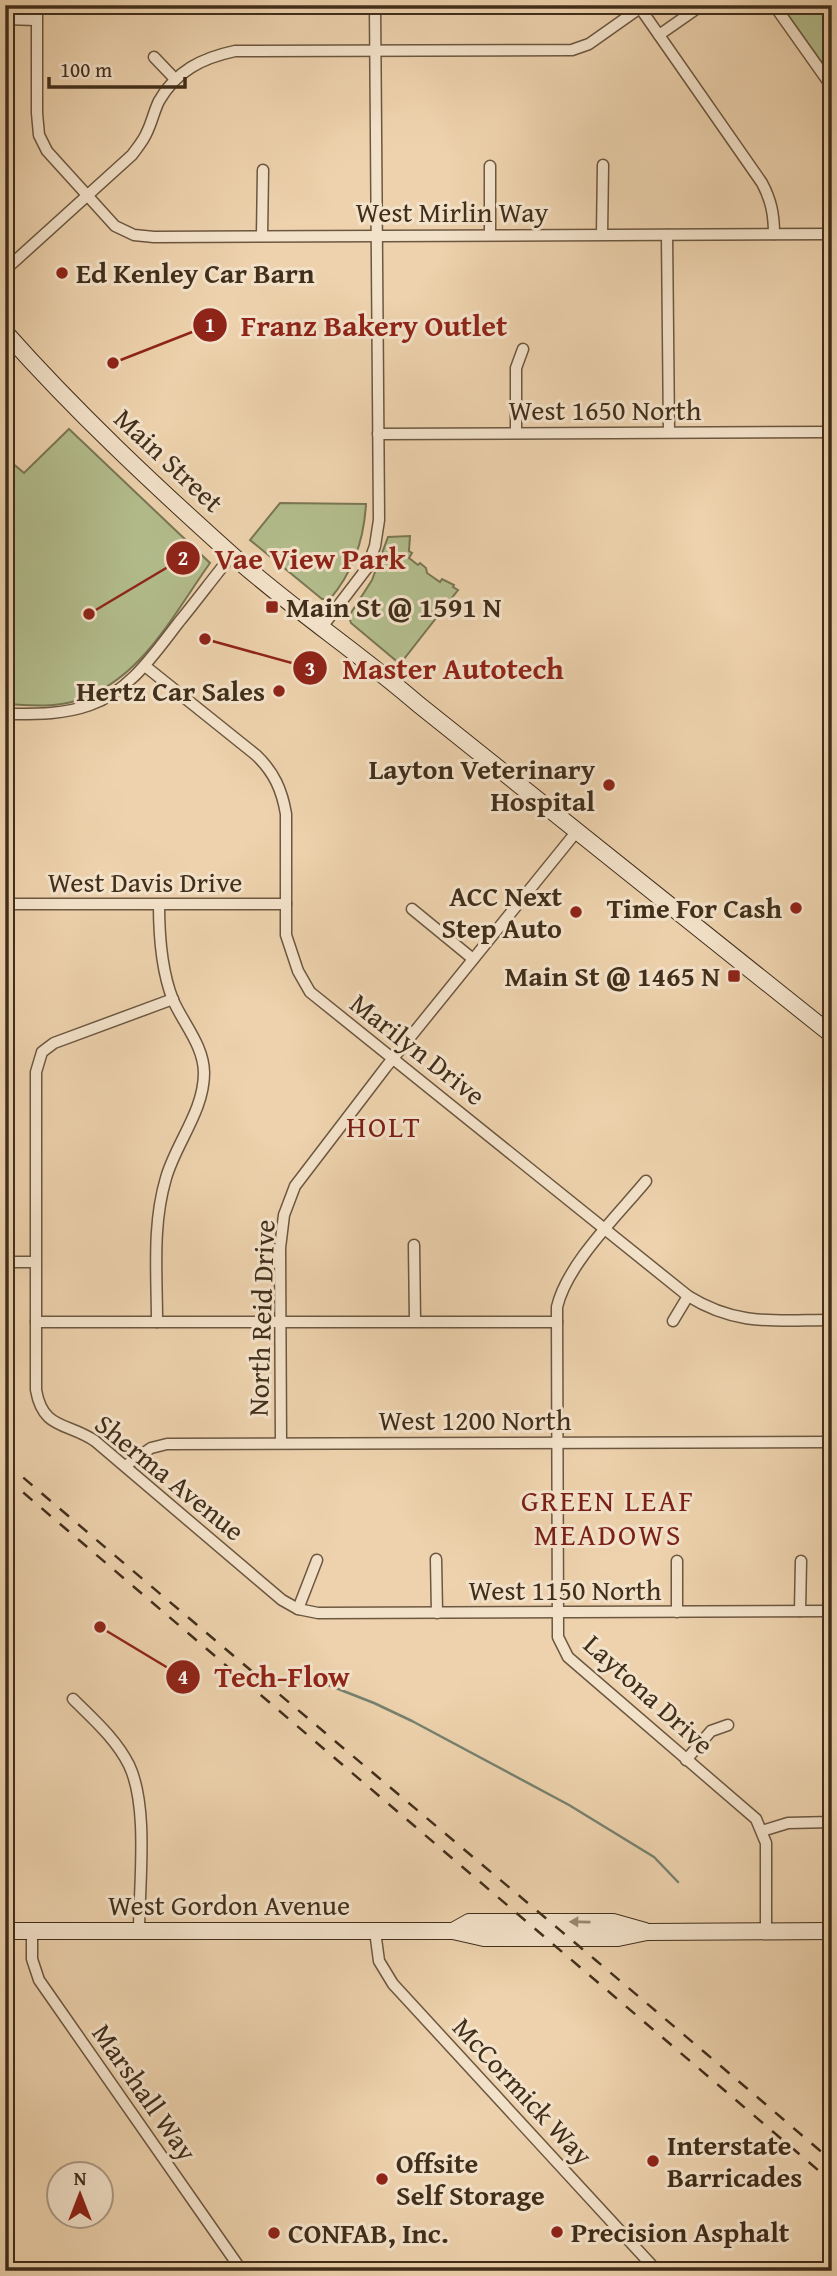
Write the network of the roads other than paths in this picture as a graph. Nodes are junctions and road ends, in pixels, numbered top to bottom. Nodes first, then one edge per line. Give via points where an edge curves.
1 (37, 5) edge
2 (375, 5) edge
3 (702, 5) edge
4 (774, 5) edge
5 (639, 7) edge
6 (5, 19) edge
7 (36, 20) junction
8 (659, 35) junction
9 (375, 50) junction
10 (154, 57) dead end
11 (175, 79) junction
12 (832, 87) edge
13 (603, 165) dead end
14 (490, 166) dead end
15 (262, 170) dead end
16 (87, 197) junction
17 (603, 234) junction
18 (774, 234) junction
19 (832, 234) edge
20 (376, 235) junction
21 (490, 235) junction
22 (667, 235) junction
23 (262, 236) junction
24 (5, 270) edge
25 (5, 332) edge
26 (523, 349) dead end
27 (669, 432) junction
28 (832, 432) edge
29 (516, 433) junction
30 (378, 434) junction
31 (232, 555) junction
32 (322, 627) junction
33 (145, 666) junction
34 (5, 713) edge
35 (577, 831) junction
36 (5, 904) edge
37 (286, 904) junction
38 (159, 905) junction
39 (412, 909) dead end
40 (474, 959) junction
41 (173, 999) junction
42 (832, 1035) edge
43 (393, 1058) junction
44 (646, 1181) dead end
45 (607, 1228) junction
46 (414, 1245) dead end
47 (5, 1262) edge
48 (35, 1262) junction
49 (688, 1296) junction
50 (832, 1320) edge
51 (281, 1321) junction
52 (415, 1321) junction
53 (673, 1321) dead end
54 (36, 1322) junction
55 (157, 1322) junction
56 (557, 1322) junction
57 (832, 1442) edge
58 (281, 1443) junction
59 (557, 1443) junction
60 (125, 1466) junction
61 (436, 1559) dead end
62 (317, 1560) dead end
63 (677, 1561) dead end
64 (801, 1561) dead end
65 (298, 1609) junction
66 (800, 1611) junction
67 (832, 1611) edge
68 (556, 1612) junction
69 (677, 1612) junction
70 (437, 1613) junction
71 (73, 1699) dead end
72 (727, 1725) dead end
73 (686, 1760) junction
74 (832, 1822) edge
75 (762, 1830) junction
76 (5, 1931) edge
77 (32, 1931) junction
78 (375, 1931) junction
79 (766, 1931) junction
80 (832, 1931) edge
81 (139, 1932) junction
82 (242, 2271) edge
83 (657, 2271) edge

1 - 7 street, West Mirlin Way
2 - 9 street
3 - 8 street
4 - 12 street
5 - 8 street
5 - 9 street via 589,44 572,50
6 - 7 street
7 - 16 street, West Mirlin Way via 39,135
8 - 18 street via 762,183 770,197
9 - 11 street via 234,51 195,64
9 - 20 street
10 - 11 street
11 - 16 street via 132,155
13 - 17 street
14 - 21 street
15 - 23 street
16 - 23 street, West Mirlin Way via 115,226 134,235
16 - 24 street
17 - 21 street, West Mirlin Way
17 - 22 street, West Mirlin Way
18 - 19 street, West Mirlin Way
18 - 22 street, West Mirlin Way
20 - 21 street, West Mirlin Way
20 - 23 street, West Mirlin Way
20 - 30 street
22 - 27 street
25 - 31 main road, Main Street via 130,462
26 - 29 street via 516,368
27 - 28 street, West 1650 North
27 - 29 street, West 1650 North
29 - 30 street, West 1650 North
30 - 32 street via 375,546 367,568
31 - 32 main road, Main Street
31 - 33 street
32 - 35 main road, Main Street
33 - 34 street via 123,687 91,705 49,714
33 - 37 street, Marilyn Drive via 268,766 286,814
35 - 40 street, North Reid Drive
35 - 42 main road, Main Street
36 - 38 street, West Davis Drive
37 - 38 street, West Davis Drive
37 - 43 street, Marilyn Drive via 290,953 310,992
38 - 41 street via 161,949
39 - 40 street
40 - 43 street, North Reid Drive
41 - 48 street, Sherma Avenue via 54,1043 42,1052 36,1072
41 - 55 street via 200,1052 204,1079 159,1201
43 - 45 street, Marilyn Drive
43 - 51 street, North Reid Drive via 295,1186 284,1215 280,1248
44 - 45 street, Laytona Drive
45 - 49 street, Marilyn Drive
45 - 56 street, Laytona Drive via 561,1290
46 - 52 street
47 - 48 street
48 - 54 street, Sherma Avenue
49 - 50 street, Marilyn Drive via 731,1317
49 - 53 street
51 - 52 street
51 - 55 street
51 - 58 street, North Reid Drive
52 - 56 street
54 - 55 street
54 - 60 street, Sherma Avenue via 39,1406 49,1419 79,1430
56 - 59 street, Laytona Drive
57 - 59 street, West 1200 North
58 - 59 street, West 1200 North
58 - 60 street, West 1200 North via 167,1444 150,1448
59 - 68 street, Laytona Drive
60 - 65 street, Sherma Avenue
61 - 70 street
62 - 65 street
63 - 69 street
64 - 66 street
65 - 70 street, West 1150 North
66 - 67 street, West 1150 North
66 - 69 street, West 1150 North
68 - 69 street, West 1150 North
68 - 70 street, West 1150 North
68 - 73 street, Laytona Drive via 558,1637 568,1657
71 - 81 street via 109,1735 129,1766 139,1801
72 - 73 street via 711,1731
73 - 75 street, Laytona Drive via 748,1810
74 - 75 street via 788,1823
75 - 79 street
76 - 77 main road, West Gordon Avenue
77 - 81 main road, West Gordon Avenue
77 - 82 street, Marshall Way via 32,1959 39,1980
78 - 79 main road, West Gordon Avenue via 453,1931 484,1938
78 - 81 main road, West Gordon Avenue
78 - 83 street, McCormick Way via 379,1961 393,1984
79 - 80 main road, West Gordon Avenue

